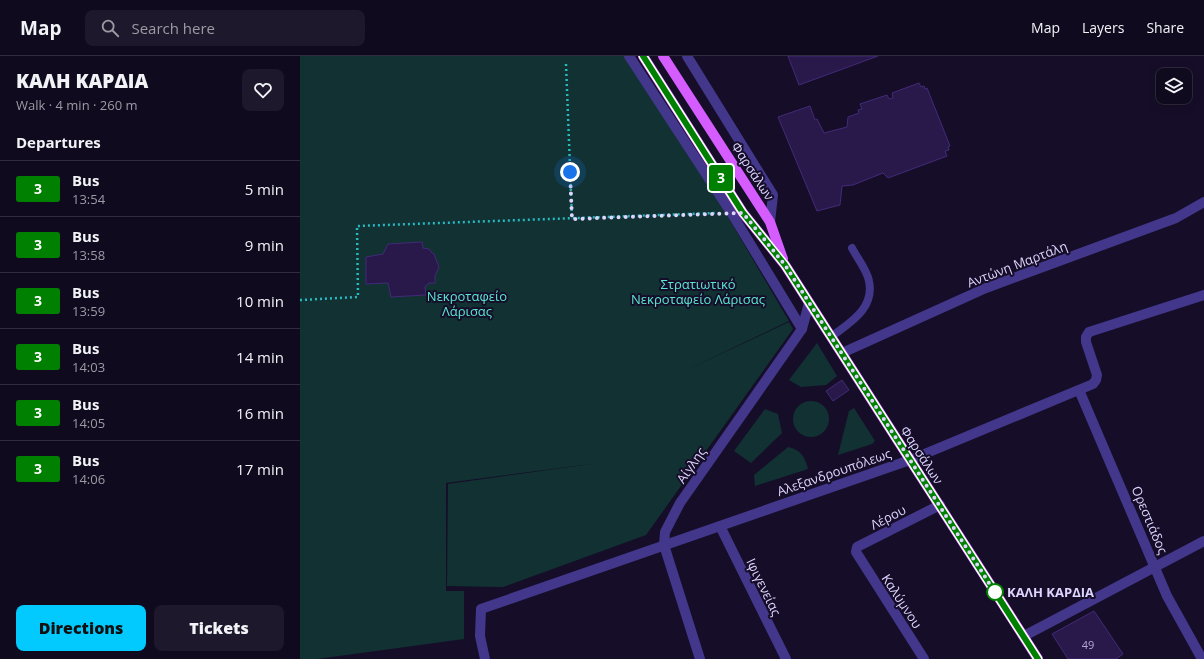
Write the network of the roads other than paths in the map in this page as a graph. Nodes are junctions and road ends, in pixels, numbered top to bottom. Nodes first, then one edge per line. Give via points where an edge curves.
1 (629, 56) edge
2 (643, 56) edge
3 (663, 56) edge
4 (687, 56) edge
5 (1204, 202) edge
6 (770, 222) junction
7 (852, 248) dead end
8 (785, 265) junction
9 (1204, 295) edge
10 (809, 303) junction
11 (802, 329) junction
12 (831, 337) junction
13 (842, 353) junction
14 (1079, 390) junction
15 (910, 460) junction
16 (940, 506) junction
17 (720, 526) junction
18 (1204, 541) edge
19 (664, 545) junction
20 (858, 557) joint
21 (1155, 566) junction
22 (1024, 636) junction
23 (485, 659) edge
24 (700, 659) edge
25 (786, 659) edge
26 (924, 659) edge
27 (1038, 659) edge
28 (1202, 659) edge

1 - 11 street via 732,214
2 - 8 main road via 754,228
3 - 6 main road, Φαρσάλων
4 - 6 street, Φαρσάλων via 773,195
5 - 13 street, Αντώνη Μαρτάλη via 1176,218 986,288
6 - 8 main road
7 - 12 lane via 869,281 868,300 860,315
8 - 10 main road, Φαρσάλων
9 - 14 street, Αλεξανδρουπόλεως via 1089,332 1086,342 1098,374 1093,384
10 - 11 street, Αίγλης
10 - 12 main road, Φαρσάλων
11 - 19 street, Αίγλης via 680,503 665,532
12 - 13 main road, Φαρσάλων
13 - 15 main road, Φαρσάλων
14 - 15 street, Αλεξανδρουπόλεως
14 - 21 street, Ορεστιάδος
15 - 16 main road, Φαρσάλων
15 - 17 street, Αλεξανδρουπόλεως
16 - 20 street, Λέρου via 857,547
16 - 22 main road, Φαρσάλων
17 - 19 street, Αλεξανδρουπόλεως
17 - 25 street, Ιφιγενείας
18 - 21 street
19 - 23 street, Αλεξανδρουπόλεως via 481,609 480,636
19 - 24 street, Αίγλης
20 - 26 street, Καλύμνου
21 - 22 street
21 - 28 street, Ορεστιάδος via 1167,596
22 - 27 main road, Φαρσάλων

